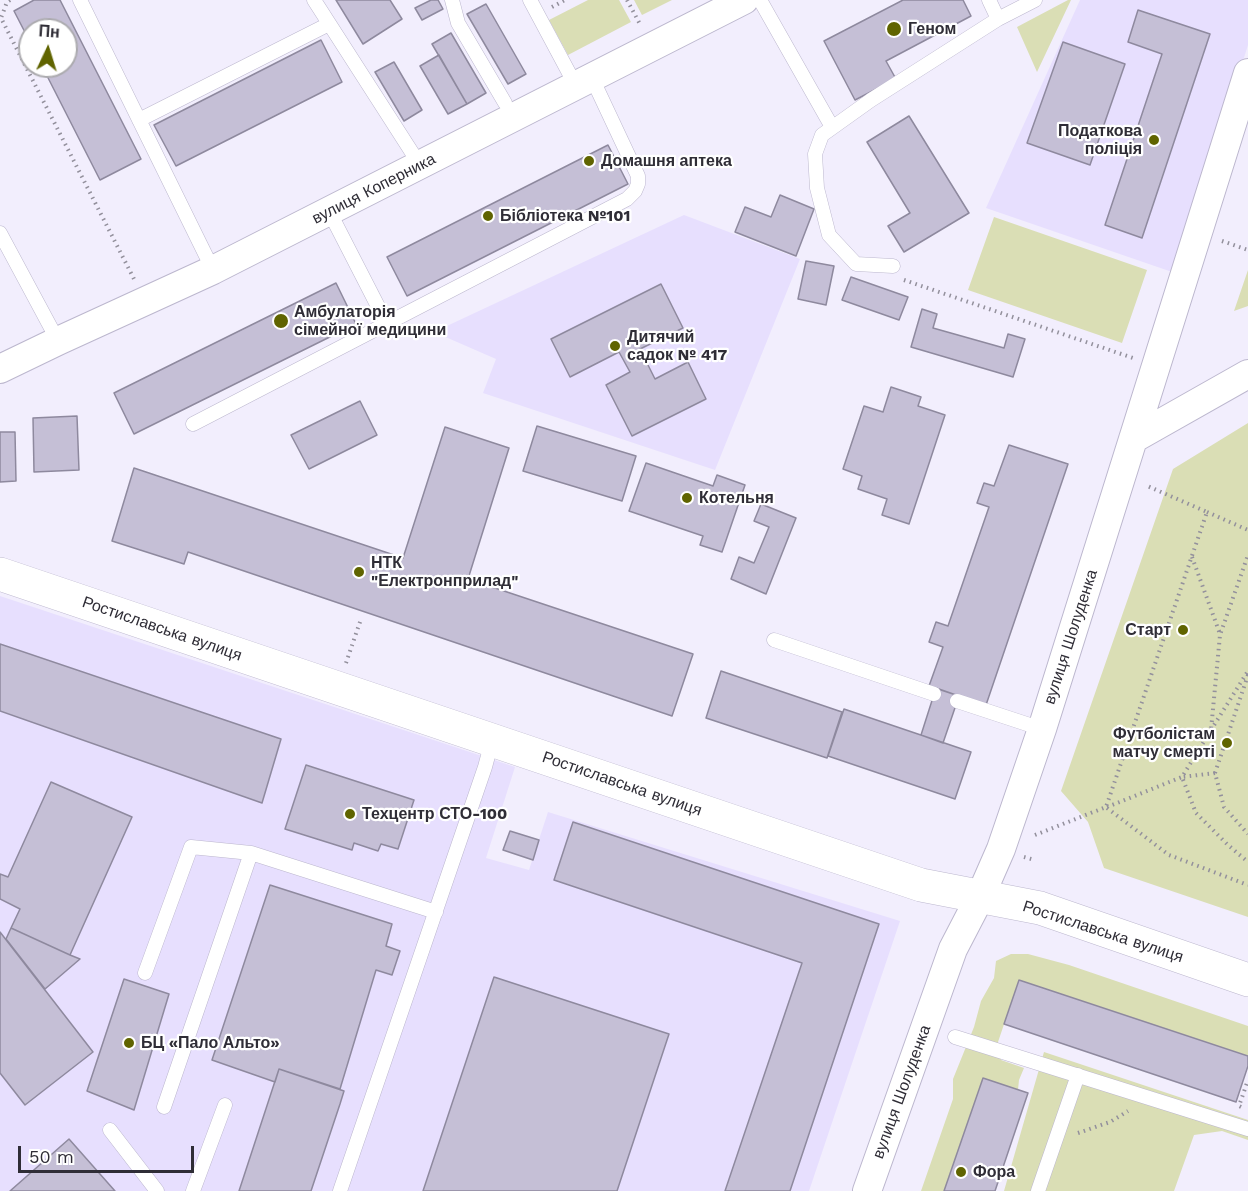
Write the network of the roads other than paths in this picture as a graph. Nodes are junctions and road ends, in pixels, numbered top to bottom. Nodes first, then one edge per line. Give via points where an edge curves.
1 (80, 0) edge
2 (314, 0) edge
3 (452, 0) edge
4 (530, 0) edge
5 (744, 0) edge
6 (760, 0) edge
7 (989, 0) edge
8 (1035, 0) edge
9 (998, 19) junction
10 (329, 24) junction
11 (1248, 73) edge
12 (584, 82) junction
13 (505, 103) dead end
14 (139, 120) junction
15 (832, 127) junction
16 (420, 165) junction
17 (329, 211) junction
18 (0, 233) edge
19 (893, 266) dead end
20 (213, 270) junction
21 (387, 324) junction
22 (58, 341) junction
23 (0, 369) edge
24 (1248, 374) edge
25 (194, 424) dead end
26 (1133, 439) junction
27 (0, 574) edge
28 (774, 640) dead end
29 (934, 694) dead end
30 (957, 701) dead end
31 (1042, 729) junction
32 (492, 741) junction
33 (251, 853) junction
34 (980, 897) junction
35 (435, 912) junction
36 (145, 973) dead end
37 (1248, 980) edge
38 (955, 1037) dead end
39 (1078, 1075) junction
40 (225, 1105) dead end
41 (164, 1107) dead end
42 (1248, 1129) edge
43 (110, 1130) dead end
44 (158, 1191) edge
45 (193, 1191) edge
46 (340, 1191) edge
47 (867, 1191) edge
48 (1038, 1191) edge

1 - 14 lane
2 - 10 lane
3 - 13 lane via 458,23
4 - 12 lane
5 - 12 street, вулиця Коперника
6 - 15 lane
7 - 9 lane
8 - 9 lane
9 - 15 lane
10 - 14 lane
10 - 16 lane
11 - 26 street, вулиця Шолуденка
12 - 16 street, вулиця Коперника
12 - 21 lane via 638,176 635,191 627,199
14 - 20 lane
15 - 19 lane via 822,135 815,154 817,188 829,235 856,264
16 - 17 street, вулиця Коперника
17 - 20 street, вулиця Коперника
17 - 21 lane
18 - 22 lane
20 - 22 street, вулиця Коперника
21 - 25 lane
22 - 23 street, вулиця Коперника
24 - 26 street
26 - 31 street, вулиця Шолуденка
27 - 32 street, Ростиславська вулиця
28 - 29 lane
30 - 31 lane
31 - 34 street, вулиця Шолуденка
32 - 34 street, Ростиславська вулиця via 921,885
32 - 35 lane
33 - 35 lane
33 - 36 lane via 191,848
33 - 41 lane
34 - 37 street, Ростиславська вулиця via 1040,908
34 - 47 street, вулиця Шолуденка via 953,949
35 - 46 lane
38 - 39 lane
39 - 42 lane
39 - 48 lane
40 - 45 lane
43 - 44 lane

